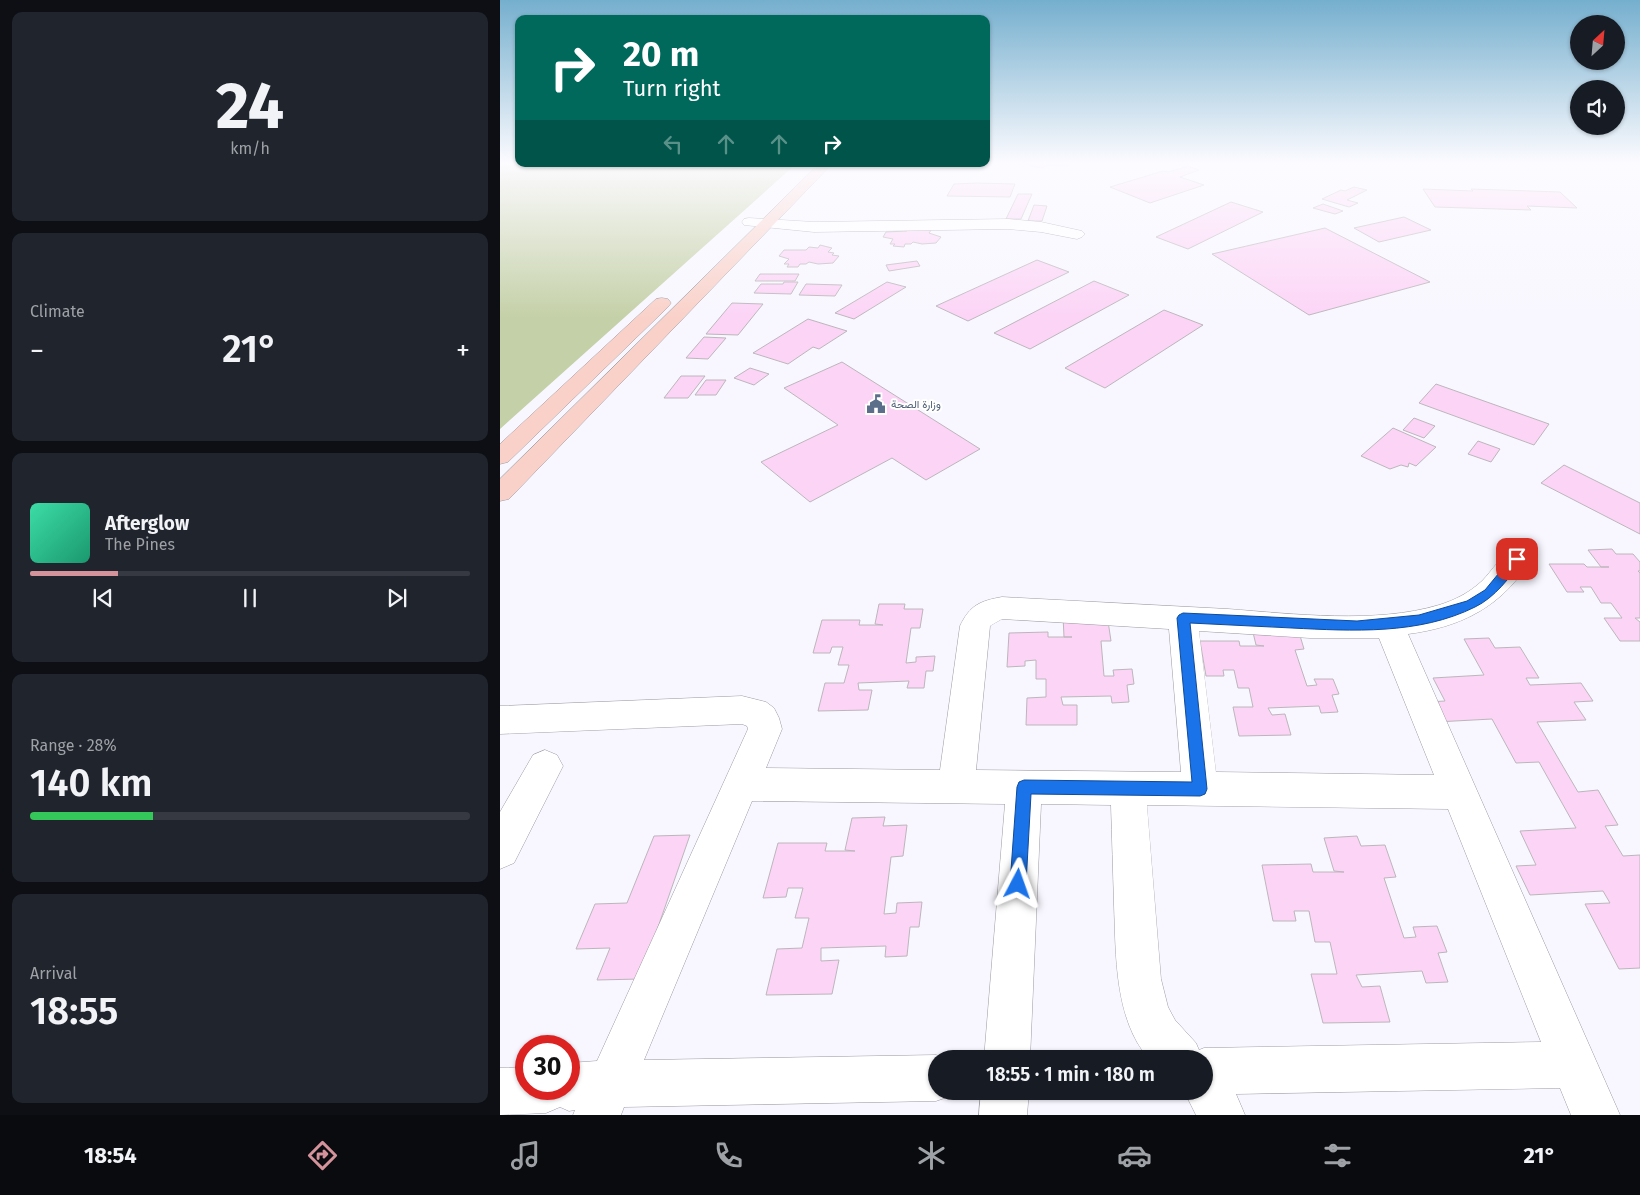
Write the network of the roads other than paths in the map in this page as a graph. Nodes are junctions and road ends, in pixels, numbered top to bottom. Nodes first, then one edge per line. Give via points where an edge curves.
1 (764, 215) edge
2 (766, 215) edge
3 (758, 222) junction
4 (1077, 234) dead end
5 (500, 457) edge
6 (500, 493) edge
7 (1517, 559) dead end
8 (1183, 618) junction
9 (1389, 624) junction
10 (500, 720) edge
11 (545, 766) dead end
12 (741, 784) junction
13 (956, 786) junction
14 (1024, 787) junction
15 (1128, 788) junction
16 (1200, 789) junction
17 (1459, 792) junction
18 (500, 850) edge
19 (1008, 1050) edge
20 (1172, 1050) edge
21 (1573, 1065) junction
22 (1213, 1071) edge
23 (928, 1078) edge
24 (515, 1091) edge
25 (500, 1092) edge
26 (592, 1096) edge
27 (1213, 1096) edge
28 (1004, 1100) edge
29 (1003, 1115) edge
30 (1221, 1115) edge
31 (1596, 1115) edge

1 - 3 street
2 - 3 street
3 - 4 street via 814,227 1008,224
3 - 5 street via 678,288
3 - 6 street
7 - 9 street via 1489,593 1471,604 1437,615
8 - 9 street via 1324,626
8 - 13 street via 1002,608 983,614 975,626
8 - 16 street
9 - 17 street
10 - 12 street via 754,712 762,718 765,729
11 - 18 street
12 - 13 street
12 - 26 street
13 - 14 street
14 - 15 street
14 - 19 street
15 - 16 street
15 - 20 street via 1139,980 1148,1014
16 - 17 street
17 - 21 street
21 - 22 street
21 - 31 street
23 - 26 street
24 - 25 street
27 - 30 street
28 - 29 street

